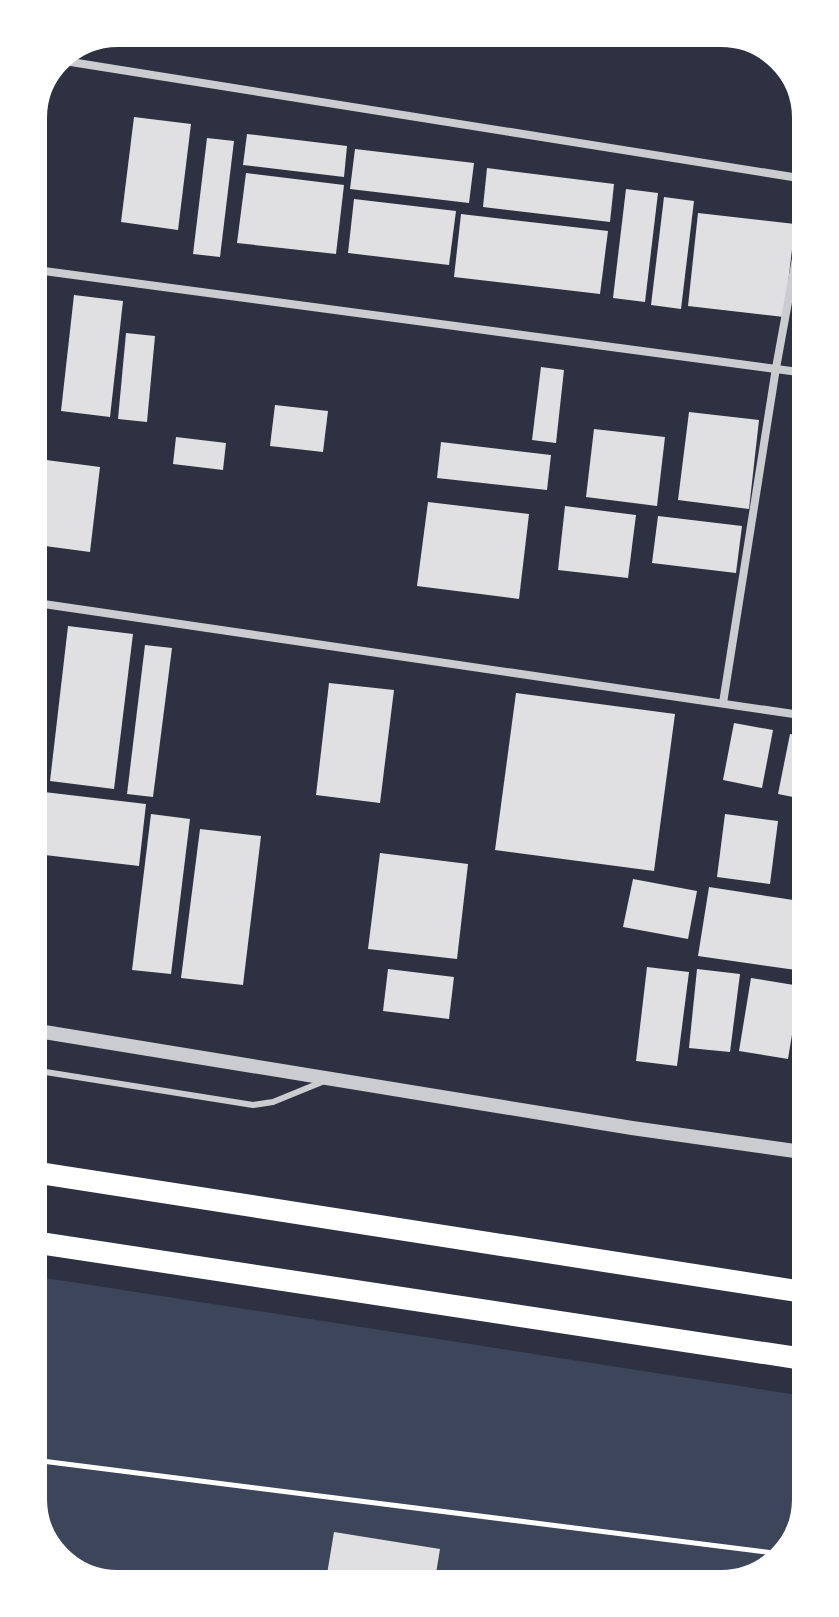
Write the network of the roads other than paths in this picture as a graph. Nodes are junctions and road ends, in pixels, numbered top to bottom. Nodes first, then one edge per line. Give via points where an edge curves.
1 (68, 61) edge
2 (797, 178) edge
3 (797, 253) edge
4 (42, 271) edge
5 (776, 368) junction
6 (797, 372) edge
7 (42, 604) edge
8 (723, 703) junction
9 (797, 714) edge
10 (42, 1032) edge
11 (42, 1071) edge
12 (330, 1079) junction
13 (797, 1151) edge
14 (42, 1173) edge
15 (42, 1243) edge
16 (797, 1291) edge
17 (797, 1358) edge

1 - 2 street
3 - 5 street
4 - 5 street
5 - 6 street
5 - 8 street
7 - 8 street
8 - 9 street
10 - 12 street
11 - 12 lane via 253,1105
12 - 13 street
14 - 16 highway
15 - 17 highway

